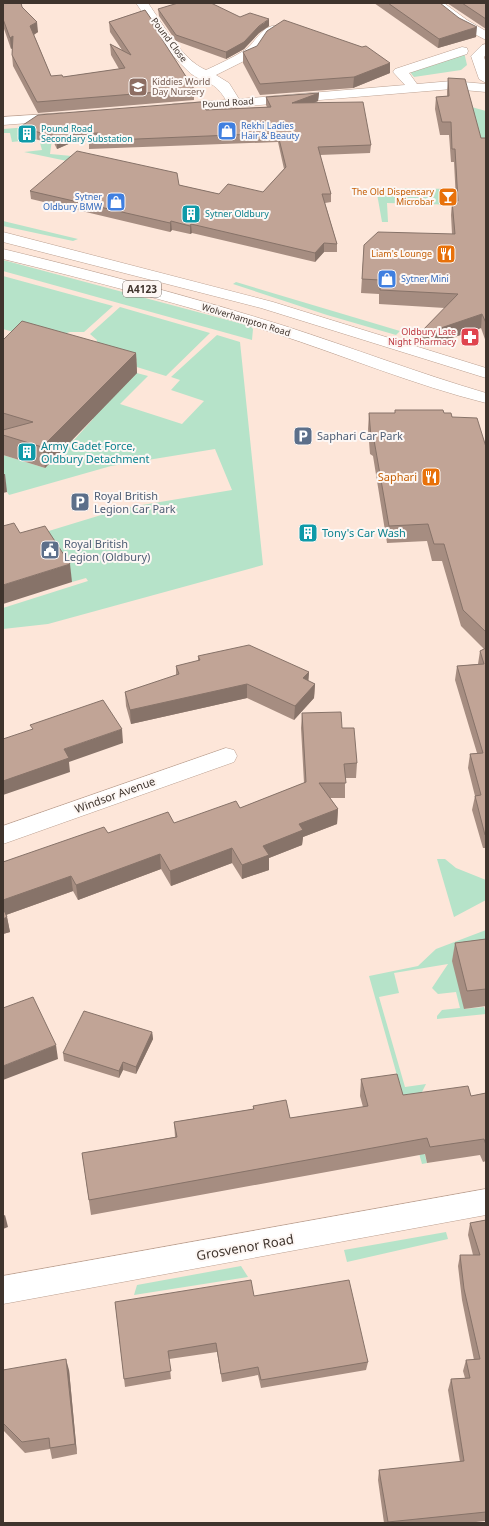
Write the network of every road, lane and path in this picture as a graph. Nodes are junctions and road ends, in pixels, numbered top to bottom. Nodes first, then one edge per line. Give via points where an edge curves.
1 (142, 3) edge
2 (436, 3) edge
3 (278, 29) edge
4 (486, 36) edge
5 (486, 48) edge
6 (462, 51) dead end
7 (207, 75) junction
8 (485, 78) edge
9 (452, 85) junction
10 (486, 88) edge
11 (412, 89) junction
12 (235, 103) junction
13 (159, 109) edge
14 (74, 116) edge
15 (3, 121) edge
16 (3, 237) edge
17 (3, 254) edge
18 (486, 373) edge
19 (486, 398) edge
20 (226, 756) dead end
21 (3, 835) edge
22 (486, 1202) edge
23 (3, 1290) edge

1 - 7 main road, Pound Close via 179,55 194,70
2 - 4 main road
3 - 7 main road via 262,37 251,52
5 - 8 main road via 477,56
6 - 11 main road via 400,72 409,80
7 - 12 main road, Pound Close via 224,86
8 - 9 main road, Pound Road
9 - 10 main road, Pound Road
9 - 11 main road, Pound Road
11 - 12 main road, Pound Road
12 - 13 main road, Pound Road
14 - 15 main road
16 - 18 main road, Wolverhampton Road / A4123 via 267,305
17 - 19 main road, Wolverhampton Road / A4123 via 142,289 264,325 449,388
20 - 21 main road, Windsor Avenue
22 - 23 main road, Grosvenor Road

